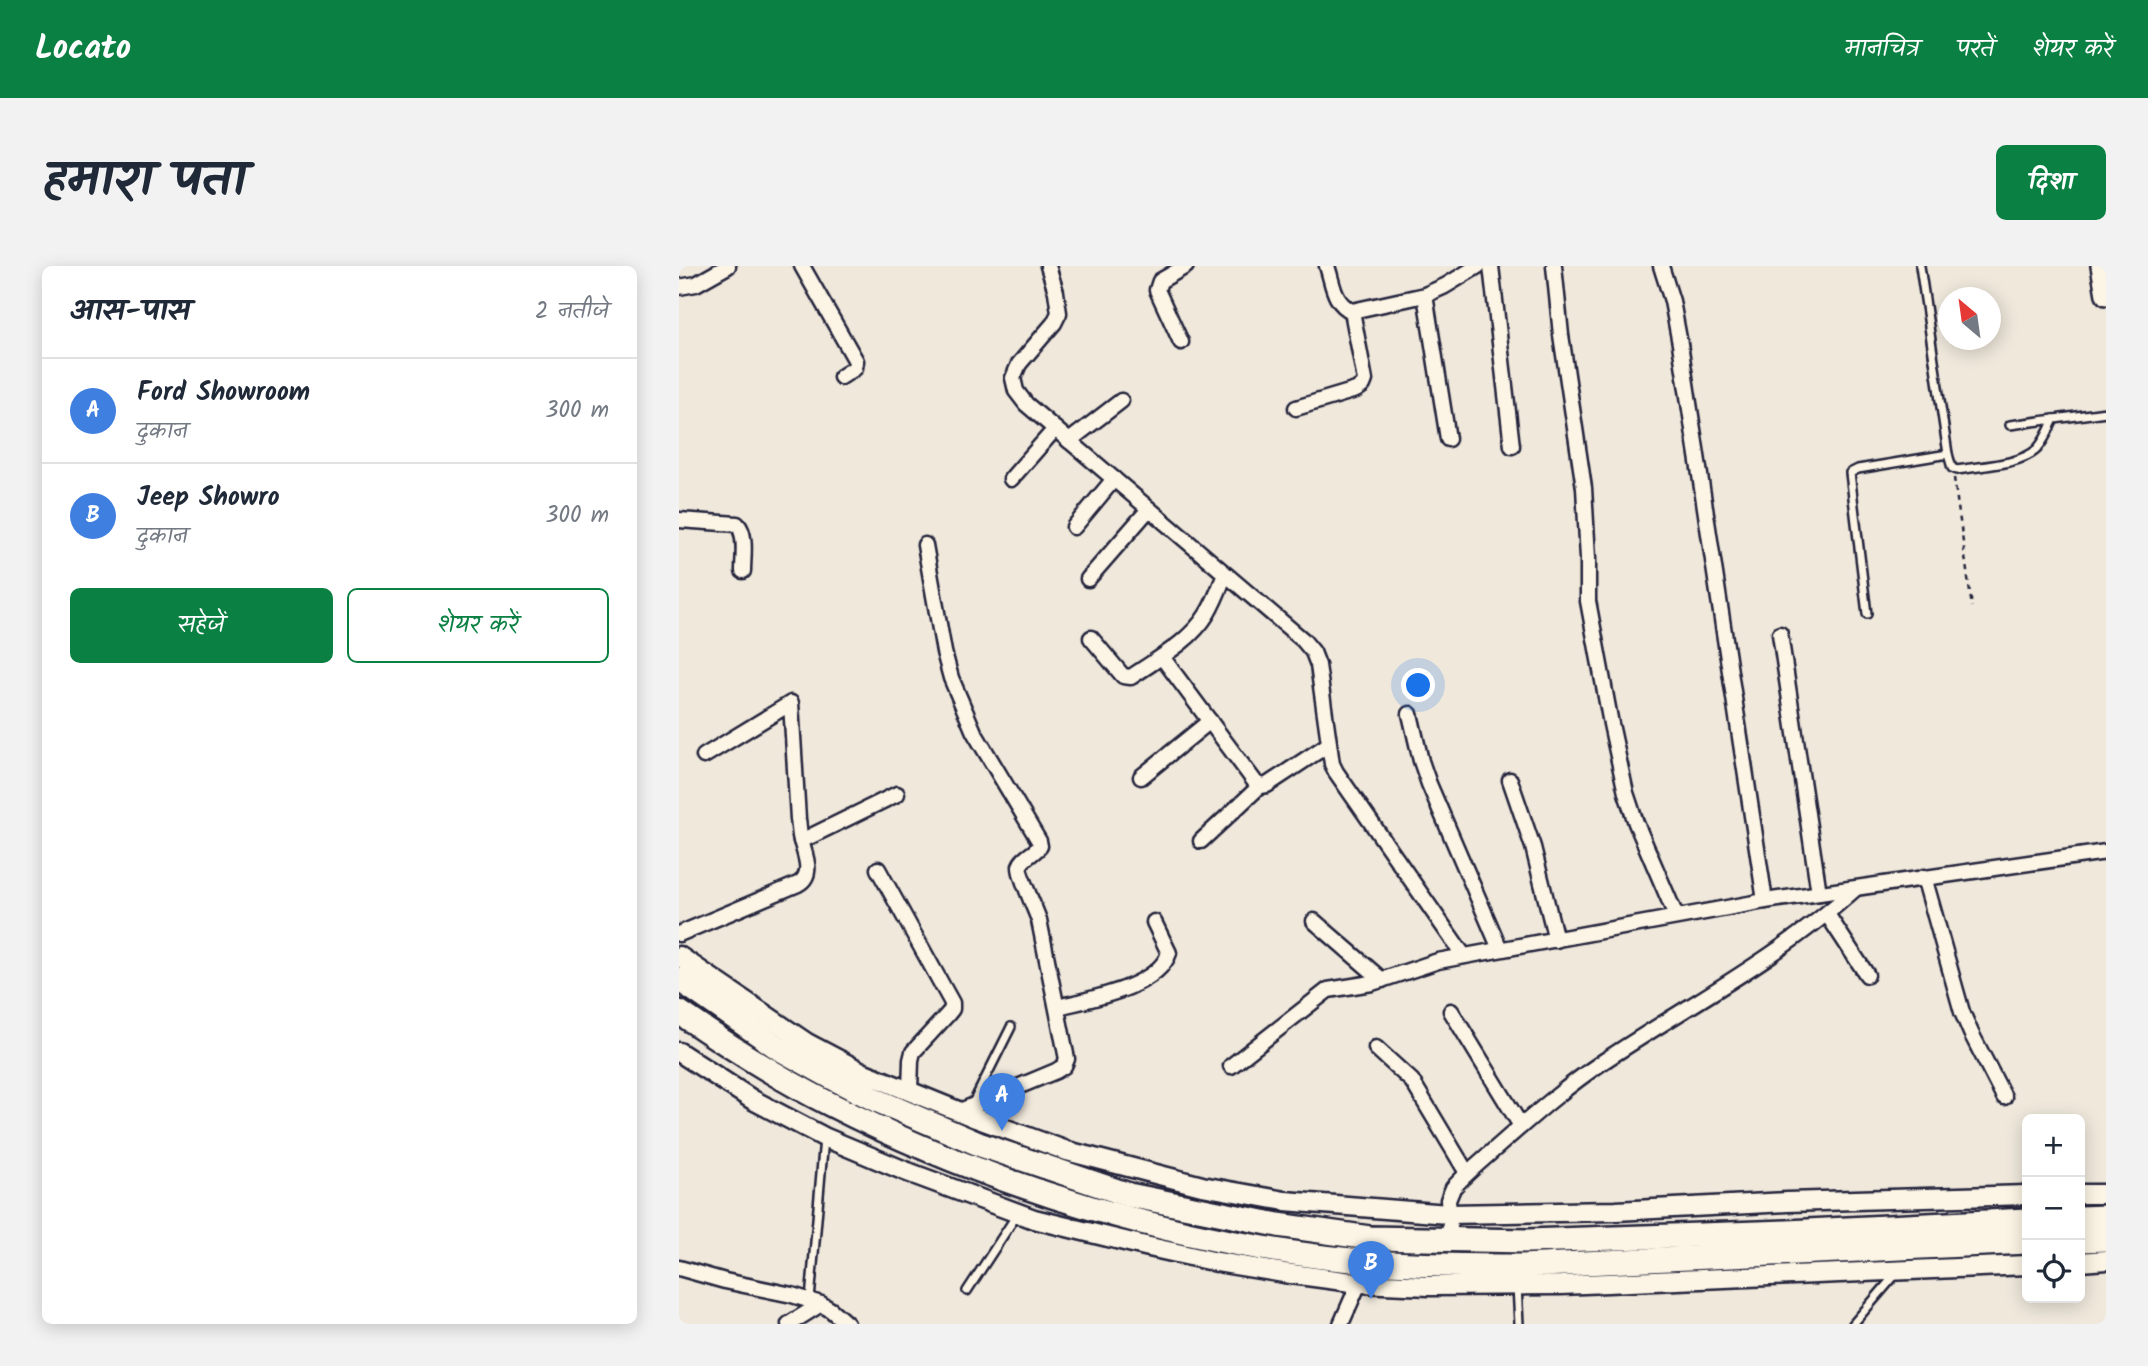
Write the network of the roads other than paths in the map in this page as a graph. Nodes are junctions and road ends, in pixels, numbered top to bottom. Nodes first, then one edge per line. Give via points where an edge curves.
1 (728, 266) edge
2 (802, 266) edge
3 (1048, 266) edge
4 (1186, 266) edge
5 (1327, 266) edge
6 (1478, 266) edge
7 (1491, 266) edge
8 (1554, 266) edge
9 (1661, 266) edge
10 (1920, 266) edge
11 (2101, 266) edge
12 (679, 287) edge
13 (1425, 295) junction
14 (2106, 295) edge
15 (1352, 311) junction
16 (1181, 342) dead end
17 (841, 377) dead end
18 (1121, 401) dead end
19 (1296, 408) dead end
20 (2106, 412) edge
21 (2054, 419) junction
22 (2010, 425) dead end
23 (1055, 429) junction
24 (1448, 439) dead end
25 (1069, 440) junction
26 (1512, 446) dead end
27 (1948, 454) junction
28 (1011, 479) dead end
29 (1114, 479) junction
30 (1149, 509) junction
31 (679, 520) edge
32 (1074, 527) dead end
33 (925, 545) dead end
34 (743, 571) dead end
35 (1225, 573) junction
36 (1088, 579) dead end
37 (1867, 614) dead end
38 (1780, 634) dead end
39 (1091, 638) dead end
40 (1162, 656) junction
41 (1410, 714) dead end
42 (1210, 721) junction
43 (1329, 744) junction
44 (705, 756) dead end
45 (1141, 777) dead end
46 (1510, 780) dead end
47 (1260, 786) junction
48 (897, 794) dead end
49 (801, 841) junction
50 (1201, 841) dead end
51 (2106, 852) edge
52 (878, 869) dead end
53 (1924, 877) junction
54 (1855, 889) junction
55 (1819, 893) junction
56 (1765, 901) junction
57 (1827, 914) junction
58 (1676, 916) junction
59 (1314, 921) dead end
60 (1154, 922) dead end
61 (679, 934) edge
62 (1556, 940) junction
63 (1500, 949) junction
64 (679, 956) edge
65 (1464, 956) junction
66 (1867, 975) dead end
67 (679, 979) edge
68 (1383, 980) junction
69 (1058, 1007) junction
70 (1451, 1011) dead end
71 (679, 1012) edge
72 (1011, 1027) dead end
73 (1376, 1048) dead end
74 (679, 1052) edge
75 (1230, 1066) dead end
76 (910, 1091) junction
77 (2004, 1097) dead end
78 (966, 1109) junction
79 (1521, 1126) junction
80 (824, 1137) junction
81 (1467, 1173) junction
82 (2085, 1194) edge
83 (2106, 1194) edge
84 (2022, 1195) edge
85 (1018, 1213) junction
86 (1448, 1214) junction
87 (2106, 1217) edge
88 (2085, 1218) edge
89 (2022, 1220) edge
90 (1620, 1238) junction
91 (2106, 1238) edge
92 (2085, 1240) edge
93 (1451, 1241) junction
94 (2022, 1242) edge
95 (2106, 1261) edge
96 (2085, 1262) edge
97 (1620, 1263) junction
98 (2022, 1265) edge
99 (679, 1268) edge
100 (1898, 1271) junction
101 (1359, 1283) junction
102 (1517, 1285) junction
103 (967, 1292) dead end
104 (816, 1303) junction
105 (789, 1324) edge
106 (847, 1324) edge
107 (1341, 1324) edge
108 (1519, 1324) edge
109 (1853, 1324) edge

1 - 12 street via 696,284
2 - 17 street via 856,361 855,368
3 - 23 street via 1059,313 1013,378 1025,404
4 - 16 street via 1160,281 1157,290
5 - 15 street via 1338,300
6 - 13 street
7 - 26 street
8 - 58 street via 1584,488 1588,601 1605,697 1630,803
9 - 56 street via 1680,344
10 - 27 lane
11 - 14 main road
13 - 15 street
13 - 24 street
15 - 19 street via 1363,385
18 - 25 street
20 - 21 lane
21 - 22 lane
21 - 27 lane via 2045,439 2018,460 1957,470
23 - 25 street
23 - 28 street
25 - 29 street
27 - 37 lane via 1850,473
29 - 30 street
29 - 32 street
30 - 35 street
30 - 36 street
31 - 34 street via 737,524 742,534
33 - 69 street via 951,678 974,732 1039,841 1040,846 1019,870 1039,920
35 - 40 street via 1206,616
35 - 43 street via 1313,652
38 - 55 street
39 - 40 street via 1127,678
40 - 42 street
41 - 63 street via 1429,785
42 - 45 street
42 - 47 street
43 - 47 street
43 - 65 street via 1341,781
44 - 49 street via 791,703
46 - 62 street via 1533,847
47 - 50 street
48 - 49 street
49 - 61 street via 807,862 804,880
51 - 53 street
52 - 76 street via 952,1003 952,1009 913,1052
53 - 54 street
53 - 77 street via 1962,1012
54 - 55 street
54 - 57 street
55 - 56 street
56 - 58 street
57 - 66 street
57 - 79 street via 1577,1080
58 - 62 street
59 - 68 street
60 - 69 street via 1169,953 1161,966 1135,984
62 - 63 street
63 - 65 street
64 - 76 street via 807,1043
65 - 68 street via 1421,965
67 - 93 highway via 780,1049 829,1076 930,1124 1024,1161 1129,1195 1216,1214 1370,1238
68 - 75 street via 1328,990
69 - 78 street via 1067,1050 1064,1066
70 - 79 street
71 - 97 highway via 757,1063 883,1130 989,1175 1129,1218 1257,1246 1371,1261 1448,1266
72 - 78 lane
73 - 81 street via 1412,1081
74 - 80 street via 753,1100
76 - 78 street
78 - 86 street via 1067,1151 1202,1186 1285,1201
79 - 81 street
80 - 85 street
80 - 104 lane
81 - 86 street via 1453,1188
82 - 83 street
84 - 86 street
85 - 101 street via 1217,1262
85 - 103 lane
86 - 93 street
87 - 88 highway
89 - 90 highway
90 - 93 highway
90 - 97 highway
91 - 92 highway
94 - 97 highway
95 - 96 street
98 - 100 street
99 - 104 street
100 - 102 street
100 - 109 lane
101 - 102 street
101 - 107 street
102 - 108 lane
104 - 105 street
104 - 106 street

